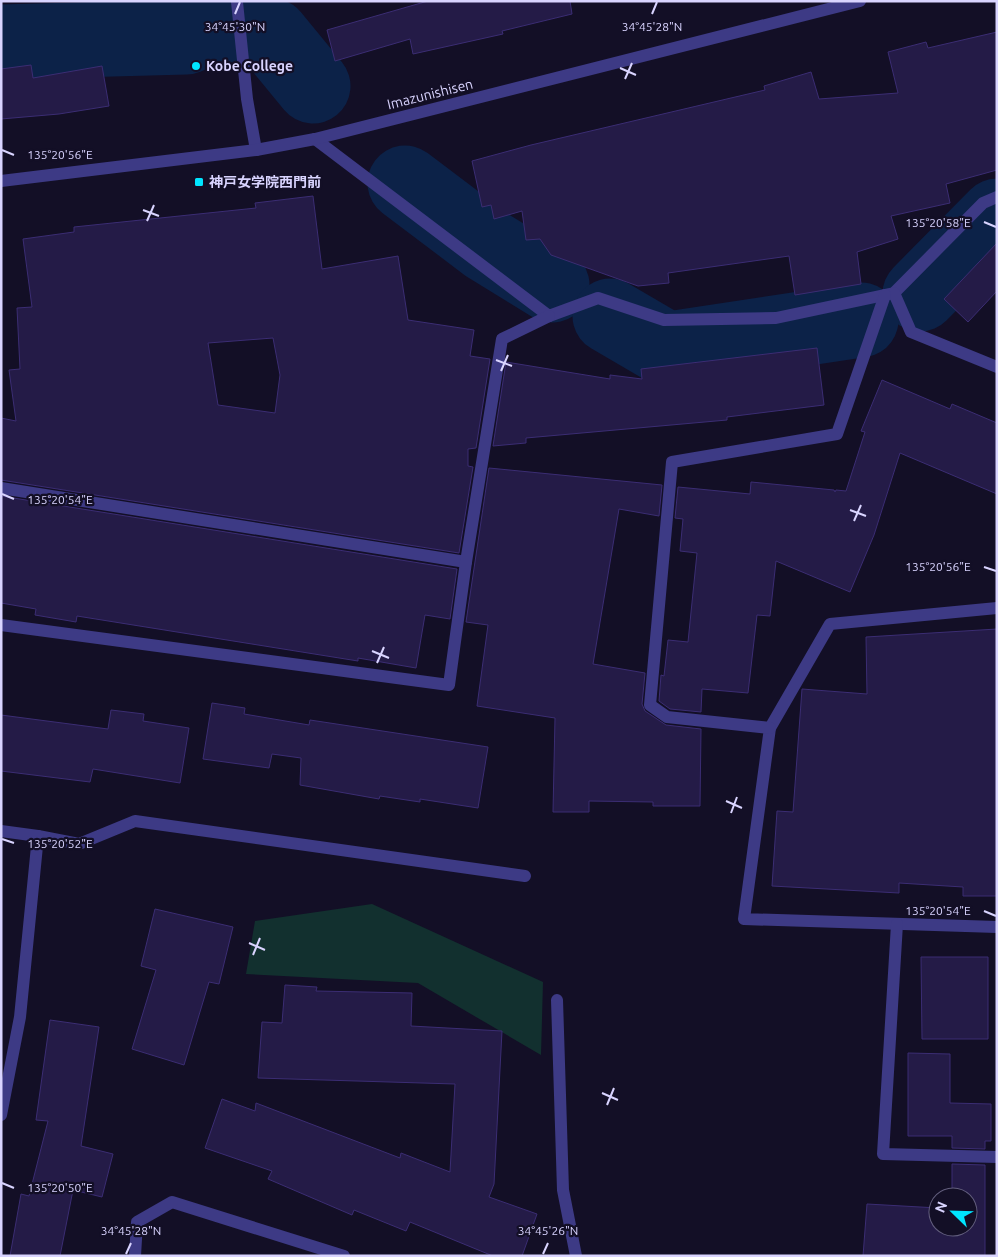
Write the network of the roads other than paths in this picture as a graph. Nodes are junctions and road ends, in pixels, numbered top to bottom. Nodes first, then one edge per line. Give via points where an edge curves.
1 (860, 1) edge
2 (237, 2) edge
3 (315, 139) junction
4 (256, 150) junction
5 (1, 181) edge
6 (997, 197) edge
7 (889, 294) junction
8 (549, 316) junction
9 (997, 367) edge
10 (1, 488) edge
11 (466, 562) junction
12 (997, 608) edge
13 (1, 625) edge
14 (770, 728) junction
15 (1, 831) edge
16 (38, 836) junction
17 (525, 876) dead end
18 (897, 924) junction
19 (997, 927) edge
20 (557, 1000) dead end
21 (1, 1115) edge
22 (997, 1157) edge
23 (135, 1256) edge
24 (344, 1256) edge
25 (576, 1256) edge

1 - 3 street, Imazunishisen
2 - 4 street
3 - 4 street, Imazunishisen
3 - 8 street
4 - 5 street, Imazunishisen
6 - 7 street via 983,203
7 - 8 street via 776,318 664,320 598,298
7 - 9 street via 911,332
7 - 14 street via 837,434 672,462 650,705 667,716
8 - 11 street via 502,339
10 - 11 street
11 - 13 street via 449,685
12 - 14 street via 830,624
14 - 18 street via 744,919
15 - 16 street
16 - 17 street via 79,844 136,821
16 - 21 street via 20,1017
18 - 19 street
18 - 22 street via 883,1154
20 - 25 street via 563,1190
23 - 24 street via 137,1222 172,1202

